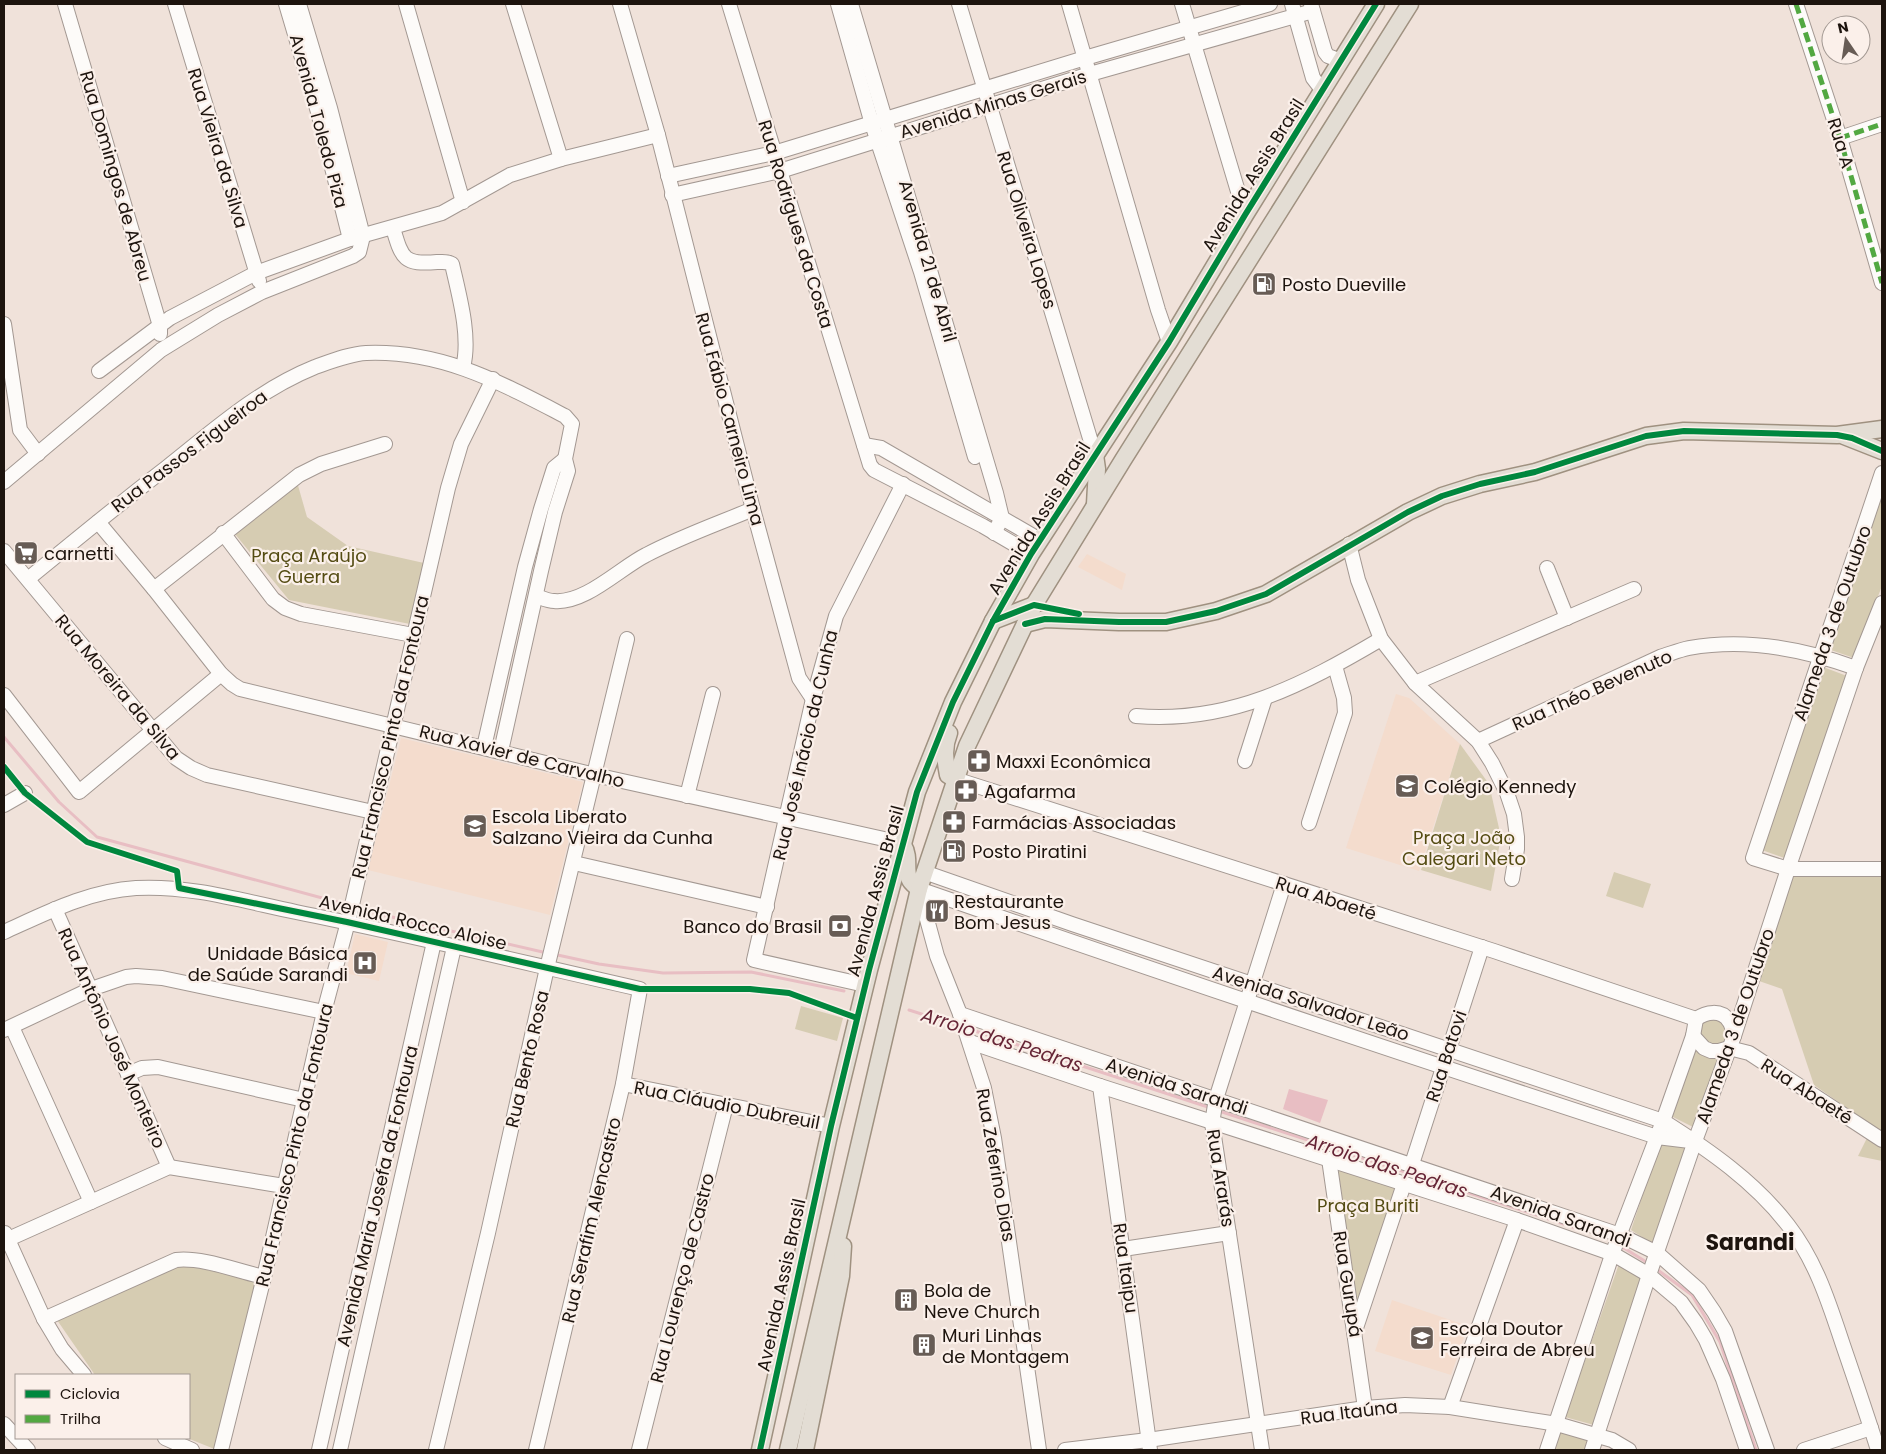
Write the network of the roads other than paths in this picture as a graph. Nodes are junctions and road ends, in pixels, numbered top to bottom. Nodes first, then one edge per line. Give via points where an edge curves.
1 (65, 4) edge
2 (175, 4) edge
3 (286, 4) edge
4 (299, 4) edge
5 (406, 4) edge
6 (513, 4) edge
7 (620, 4) edge
8 (729, 4) edge
9 (838, 4) edge
10 (851, 4) edge
11 (959, 4) edge
12 (1070, 4) edge
13 (1182, 4) edge
14 (1270, 4) edge
15 (1376, 4) edge
16 (1410, 4) edge
17 (1796, 4) edge
18 (1312, 7) edge
19 (1294, 10) edge
20 (1189, 27) junction
21 (1195, 44) junction
22 (1085, 58) junction
23 (1340, 61) junction
24 (1090, 74) junction
25 (985, 89) junction
26 (1355, 90) junction
27 (1323, 91) junction
28 (989, 105) junction
29 (324, 110) junction
30 (879, 122) junction
31 (1882, 124) edge
32 (658, 135) junction
33 (884, 138) junction
34 (1840, 138) junction
35 (774, 153) junction
36 (561, 159) junction
37 (780, 172) junction
38 (668, 176) junction
39 (672, 195) junction
40 (463, 202) junction
41 (1245, 215) junction
42 (393, 228) junction
43 (357, 237) junction
44 (256, 273) junction
45 (1882, 283) edge
46 (262, 292) junction
47 (4, 324) edge
48 (160, 326) junction
49 (1168, 342) junction
50 (161, 350) junction
51 (463, 367) junction
52 (99, 371) dead end
53 (493, 379) junction
54 (1882, 430) edge
55 (1837, 434) junction
56 (385, 444) dead end
57 (864, 444) junction
58 (1882, 451) edge
59 (38, 454) junction
60 (1095, 455) junction
61 (565, 459) junction
62 (1882, 473) edge
63 (4, 482) edge
64 (903, 484) junction
65 (1094, 506) junction
66 (541, 508) junction
67 (753, 509) junction
68 (555, 512) junction
69 (997, 515) junction
70 (98, 522) junction
71 (988, 530) junction
72 (223, 533) junction
73 (1040, 540) junction
74 (1350, 544) junction
75 (4, 552) edge
76 (1031, 554) junction
77 (525, 568) junction
78 (1547, 568) dead end
79 (541, 571) junction
80 (28, 579) junction
81 (154, 589) junction
82 (1634, 589) dead end
83 (536, 596) junction
84 (1882, 603) edge
85 (1034, 605) junction
86 (1566, 618) junction
87 (993, 621) junction
88 (1119, 622) junction
89 (1025, 624) junction
90 (413, 635) junction
91 (627, 639) dead end
92 (1381, 640) junction
93 (1821, 656) junction
94 (1335, 666) junction
95 (1856, 668) junction
96 (221, 674) junction
97 (1415, 683) junction
98 (712, 694) dead end
99 (4, 695) edge
100 (1265, 698) junction
101 (813, 699) junction
102 (953, 702) junction
103 (1136, 716) dead end
104 (394, 725) junction
105 (152, 731) junction
106 (1478, 742) junction
107 (484, 747) junction
108 (501, 751) junction
109 (1245, 761) dead end
110 (595, 774) junction
111 (955, 779) junction
112 (25, 793) dead end
113 (687, 796) junction
114 (4, 805) edge
115 (374, 812) junction
116 (787, 818) junction
117 (1309, 823) dead end
118 (902, 843) junction
119 (574, 864) junction
120 (1788, 869) junction
121 (1882, 870) edge
122 (924, 872) junction
123 (1512, 879) dead end
124 (1284, 884) junction
125 (919, 889) junction
126 (767, 906) junction
127 (55, 909) junction
128 (348, 920) junction
129 (1072, 924) junction
130 (4, 932) edge
131 (1067, 941) junction
132 (434, 942) junction
133 (454, 947) junction
134 (1482, 947) junction
135 (548, 966) junction
136 (1252, 984) junction
137 (865, 985) junction
138 (90, 989) junction
139 (640, 989) joint
140 (1247, 1002) junction
141 (324, 1012) junction
142 (1741, 1012) junction
143 (961, 1017) junction
144 (1725, 1017) junction
145 (1696, 1019) junction
146 (8, 1029) edge
147 (1693, 1036) junction
148 (968, 1038) junction
149 (1731, 1042) junction
150 (1448, 1048) junction
151 (1442, 1067) junction
152 (128, 1074) junction
153 (623, 1084) junction
154 (1100, 1086) junction
155 (304, 1100) junction
156 (726, 1105) junction
157 (1214, 1111) junction
158 (1663, 1121) junction
159 (831, 1126) junction
160 (1657, 1137) junction
161 (1882, 1140) edge
162 (1695, 1141) junction
163 (1329, 1159) junction
164 (1412, 1164) junction
165 (169, 1167) junction
166 (1404, 1184) junction
167 (284, 1186) junction
168 (846, 1196) junction
169 (91, 1202) junction
170 (1517, 1220) junction
171 (371, 1223) junction
172 (390, 1227) junction
173 (1229, 1233) junction
174 (5, 1237) edge
175 (1617, 1244) junction
176 (1123, 1249) junction
177 (1653, 1264) junction
178 (264, 1277) junction
179 (44, 1319) junction
180 (1355, 1331) junction
181 (83, 1374) edge
182 (1450, 1407) junction
183 (1365, 1408) junction
184 (1259, 1423) junction
185 (4, 1424) edge
186 (1557, 1424) junction
187 (1871, 1428) junction
188 (1598, 1434) junction
189 (15, 1437) edge
190 (17, 1439) edge
191 (167, 1439) edge
192 (1149, 1445) edge
193 (28, 1450) edge
194 (192, 1450) edge
195 (221, 1450) edge
196 (319, 1450) edge
197 (340, 1450) edge
198 (436, 1450) edge
199 (536, 1450) edge
200 (639, 1450) edge
201 (760, 1450) edge
202 (788, 1450) edge
203 (805, 1450) edge
204 (1039, 1450) edge
205 (1065, 1450) edge
206 (1262, 1450) edge
207 (1547, 1450) edge
208 (1592, 1450) edge
209 (1628, 1450) edge
210 (1747, 1450) edge
211 (1766, 1450) edge
212 (1804, 1450) edge
213 (1878, 1450) edge

1 - 48 street, Rua Domingos de Abreu
2 - 44 street, Rua Vieira da Silva
3 - 29 street, Avenida Toledo Piza
4 - 29 street, Avenida Toledo Piza
5 - 40 street
6 - 36 street
7 - 32 street, Rua Fábio Carneiro Lima
8 - 35 street, Rua Rodrigues da Costa
9 - 30 street, Avenida 21 de Abril
10 - 30 street, Avenida 21 de Abril
11 - 25 street, Rua Oliveira Lopes
12 - 22 street
13 - 20 street
14 - 20 street, Avenida Minas Gerais
15 - 23 main road, Avenida Assis Brasil
16 - 26 main road
17 - 34 street, Rua A
18 - 19 street, Avenida Minas Gerais
18 - 23 street via 1325,52
19 - 21 street, Avenida Minas Gerais
19 - 27 street via 1313,78
20 - 21 street
20 - 22 street, Avenida Minas Gerais
21 - 24 street, Avenida Minas Gerais
21 - 41 street
22 - 24 street
22 - 25 street, Avenida Minas Gerais
23 - 27 main road, Avenida Assis Brasil
24 - 28 street, Avenida Minas Gerais
24 - 49 street
25 - 28 street, Rua Oliveira Lopes
25 - 30 street, Avenida Minas Gerais
26 - 27 main road
26 - 65 main road
27 - 41 main road, Avenida Assis Brasil
28 - 33 street, Avenida Minas Gerais
28 - 60 street, Rua Oliveira Lopes
29 - 43 street, Avenida Toledo Piza
30 - 33 street, Avenida 21 de Abril
30 - 35 street, Avenida Minas Gerais
31 - 34 street
32 - 36 street
32 - 38 street, Rua Fábio Carneiro Lima
33 - 37 street, Avenida Minas Gerais
33 - 69 street, Avenida 21 de Abril
34 - 45 street, Rua A
35 - 37 street, Rua Rodrigues da Costa
35 - 38 street, Avenida Minas Gerais
36 - 40 street via 510,175
37 - 39 street, Avenida Minas Gerais
37 - 57 street, Rua Rodrigues da Costa
38 - 39 street, Rua Fábio Carneiro Lima
39 - 67 street, Rua Fábio Carneiro Lima
40 - 42 street
41 - 49 main road, Avenida Assis Brasil
42 - 43 street
42 - 51 street via 403,255 409,260 452,264 465,335
43 - 44 street
43 - 46 street via 359,252 353,256
44 - 46 street, Rua Vieira da Silva
44 - 48 street
46 - 50 street
47 - 59 street via 20,430
48 - 50 street, Rua Domingos de Abreu
48 - 52 street
49 - 60 main road, Avenida Assis Brasil
50 - 59 street
51 - 53 street, Rua Passos Figueiroa
51 - 70 street, Rua Passos Figueiroa via 402,355 365,353 345,356 303,372 244,406
53 - 61 street, Rua Passos Figueiroa via 571,422
53 - 90 street, Rua Francisco Pinto da Fontoura via 461,444 453,469
54 - 55 main road
55 - 58 main road
55 - 74 main road via 1684,431 1646,436 1535,472 1442,496
56 - 72 street via 299,474
57 - 64 street, Rua Rodrigues da Costa via 874,470
57 - 69 street via 881,448
59 - 63 street
60 - 65 main road
60 - 73 main road, Avenida Assis Brasil
61 - 66 street via 554,468
61 - 68 street via 568,471
62 - 93 street, Alameda 3 de Outubro
64 - 71 street, Rua Rodrigues da Costa
64 - 101 street, Rua José Inácio da Cunha via 836,616
65 - 85 main road
66 - 68 street
66 - 77 street
67 - 83 street via 646,555 580,596 561,601
67 - 101 street, Rua Fábio Carneiro Lima via 799,678
68 - 79 street
69 - 71 street
69 - 73 street
70 - 80 street, Rua Passos Figueiroa
70 - 81 street, Rua Xavier de Carvalho
71 - 76 street, Rua Rodrigues da Costa
72 - 81 street
72 - 90 street via 273,599 284,608
73 - 76 main road, Avenida Assis Brasil
74 - 88 main road via 1266,594 1241,604 1166,622
74 - 92 street via 1358,580
75 - 80 street, Rua Moreira da Silva
76 - 87 main road, Avenida Assis Brasil
77 - 79 street
77 - 107 street
78 - 86 street
79 - 83 street
80 - 105 street, Rua Moreira da Silva
81 - 96 street, Rua Xavier de Carvalho
82 - 86 street
83 - 108 street
84 - 95 street, Alameda 3 de Outubro
85 - 87 main road
85 - 88 main road
85 - 89 main road
86 - 97 street
87 - 102 main road, Avenida Assis Brasil
88 - 89 main road via 1045,619
89 - 111 main road via 967,746
90 - 104 street, Rua Francisco Pinto da Fontoura
91 - 110 street, Rua Bento Rosa
92 - 94 street
92 - 97 street
93 - 95 street, Rua Théo Bevenuto
93 - 106 street, Rua Théo Bevenuto via 1745,644 1687,649 1660,657
93 - 120 street, Alameda 3 de Outubro via 1753,858
94 - 100 street
94 - 117 street via 1345,714
95 - 120 street, Alameda 3 de Outubro
96 - 104 street, Rua Xavier de Carvalho via 232,684 256,694
96 - 105 street
97 - 106 street
98 - 113 street
99 - 105 street via 79,792
100 - 103 street via 1184,717
100 - 109 street
101 - 116 street, Rua José Inácio da Cunha
102 - 111 main road via 954,718 944,754 948,774
102 - 118 main road, Avenida Assis Brasil via 917,792
104 - 107 street, Rua Xavier de Carvalho
104 - 115 street, Rua Francisco Pinto da Fontoura
105 - 115 street, Rua Moreira da Silva via 176,758 207,775
106 - 123 street via 1505,788 1514,814 1517,849
107 - 108 street, Rua Xavier de Carvalho
108 - 110 street, Rua Xavier de Carvalho
110 - 113 street, Rua Xavier de Carvalho
110 - 119 street, Rua Bento Rosa
111 - 122 main road
111 - 124 street, Rua Abaeté
112 - 114 street
113 - 116 street, Rua Xavier de Carvalho
115 - 128 street, Rua Francisco Pinto da Fontoura
116 - 118 street, Rua Xavier de Carvalho
116 - 126 street, Rua José Inácio da Cunha
118 - 125 main road via 910,880
118 - 137 main road, Avenida Assis Brasil
119 - 126 street
119 - 135 street, Rua Bento Rosa
120 - 121 street
120 - 142 street, Alameda 3 de Outubro
122 - 125 main road
122 - 129 street, Avenida Salvador Leão
124 - 134 street, Rua Abaeté
124 - 136 street, Rua Ararás
125 - 131 street, Avenida Salvador Leão
125 - 143 street, Rua Zeferino Dias via 937,956
125 - 168 main road
126 - 137 street, Rua José Inácio da Cunha via 754,960
127 - 128 street, Avenida Rocco Aloise via 108,891 179,888
127 - 130 street, Avenida Rocco Aloise
127 - 138 street, Rua Antônio José Monteiro
128 - 132 street, Avenida Rocco Aloise
128 - 141 street, Rua Francisco Pinto da Fontoura
129 - 131 street
129 - 136 street, Avenida Salvador Leão
131 - 140 street, Avenida Salvador Leão
132 - 133 street, Avenida Rocco Aloise
132 - 171 street, Avenida Maria Josefa da Fontoura
133 - 135 street, Avenida Rocco Aloise
133 - 172 street, Avenida Maria Josefa da Fontoura
134 - 145 street, Rua Abaeté
134 - 150 street, Rua Batovi
135 - 139 street, Avenida Rocco Aloise
135 - 198 street, Rua Bento Rosa
136 - 140 street, Rua Ararás
136 - 150 street, Avenida Salvador Leão
137 - 159 main road, Avenida Assis Brasil
138 - 141 street via 126,977 145,976
138 - 146 street
138 - 152 street, Rua Antônio José Monteiro
139 - 153 street, Rua Serafim Alencastro
140 - 151 street, Avenida Salvador Leão
140 - 157 street, Rua Ararás
141 - 155 street, Rua Francisco Pinto da Fontoura
142 - 144 street
142 - 149 street, Alameda 3 de Outubro
143 - 148 street, Rua Zeferino Dias
143 - 157 street, Avenida Sarandi
144 - 145 street via 1708,1013
144 - 149 street via 1729,1021
145 - 147 street, Alameda 3 de Outubro
146 - 169 street
147 - 149 street via 1711,1051 1719,1051
147 - 158 street, Alameda 3 de Outubro
148 - 154 street, Avenida Sarandi
148 - 204 street, Rua Zeferino Dias via 984,1088 994,1138
149 - 161 street, Rua Abaeté
149 - 162 street, Alameda 3 de Outubro
150 - 151 street, Rua Batovi
150 - 158 street, Avenida Salvador Leão
151 - 160 street, Avenida Salvador Leão
151 - 164 street, Rua Batovi
152 - 155 street via 142,1068 158,1067
152 - 165 street, Rua Antônio José Monteiro
153 - 156 street, Rua Cláudio Dubreuil
153 - 199 street, Rua Serafim Alencastro
154 - 157 street, Avenida Sarandi
154 - 176 street, Rua Itaipu
155 - 167 street, Rua Francisco Pinto da Fontoura
156 - 159 street, Rua Cláudio Dubreuil
156 - 200 street, Rua Lourenço de Castro
157 - 163 street, Avenida Sarandi
157 - 164 street, Avenida Sarandi
157 - 173 street, Rua Ararás
158 - 160 street, Alameda 3 de Outubro
158 - 162 street, Avenida Salvador Leão
159 - 201 main road, Avenida Assis Brasil
160 - 162 street, Avenida Salvador Leão
160 - 175 street, Alameda 3 de Outubro
162 - 177 street, Alameda 3 de Outubro
162 - 187 street, Avenida Salvador Leão via 1742,1176 1788,1225 1806,1252 1826,1294
163 - 166 street, Avenida Sarandi
163 - 180 street, Rua Gurupá
164 - 175 street, Avenida Sarandi
165 - 167 street
165 - 169 street
166 - 170 street, Avenida Sarandi
166 - 180 street
167 - 178 street, Rua Francisco Pinto da Fontoura
168 - 202 main road
168 - 203 main road via 841,1276
169 - 174 street
170 - 175 street, Avenida Sarandi
170 - 182 street
171 - 172 street
171 - 196 street, Avenida Maria Josefa da Fontoura
172 - 197 street, Avenida Maria Josefa da Fontoura
173 - 176 street
173 - 184 street, Rua Ararás
174 - 179 street
175 - 177 street, Avenida Sarandi
175 - 177 street, Avenida Sarandi
175 - 186 street, Alameda 3 de Outubro
176 - 192 street, Rua Itaipu
177 - 188 street, Alameda 3 de Outubro
177 - 210 street, Avenida Sarandi via 1706,1340
177 - 211 street, Avenida Sarandi via 1686,1278 1714,1312 1725,1331
178 - 179 street via 199,1261 176,1260
178 - 195 street, Rua Francisco Pinto da Fontoura
179 - 181 street via 62,1349
180 - 183 street, Rua Gurupá
182 - 183 street, Rua Itaúna via 1406,1405
182 - 186 street, Rua Itaúna
183 - 184 street, Rua Itaúna
184 - 192 street, Rua Itaúna
184 - 206 street, Rua Ararás
185 - 189 street
186 - 188 street, Rua Itaúna
186 - 207 street, Alameda 3 de Outubro
187 - 212 street
187 - 213 street, Avenida Salvador Leão
188 - 208 street, Alameda 3 de Outubro
188 - 209 street, Rua Itaúna
190 - 193 street
191 - 194 street
192 - 205 street, Rua Itaúna

